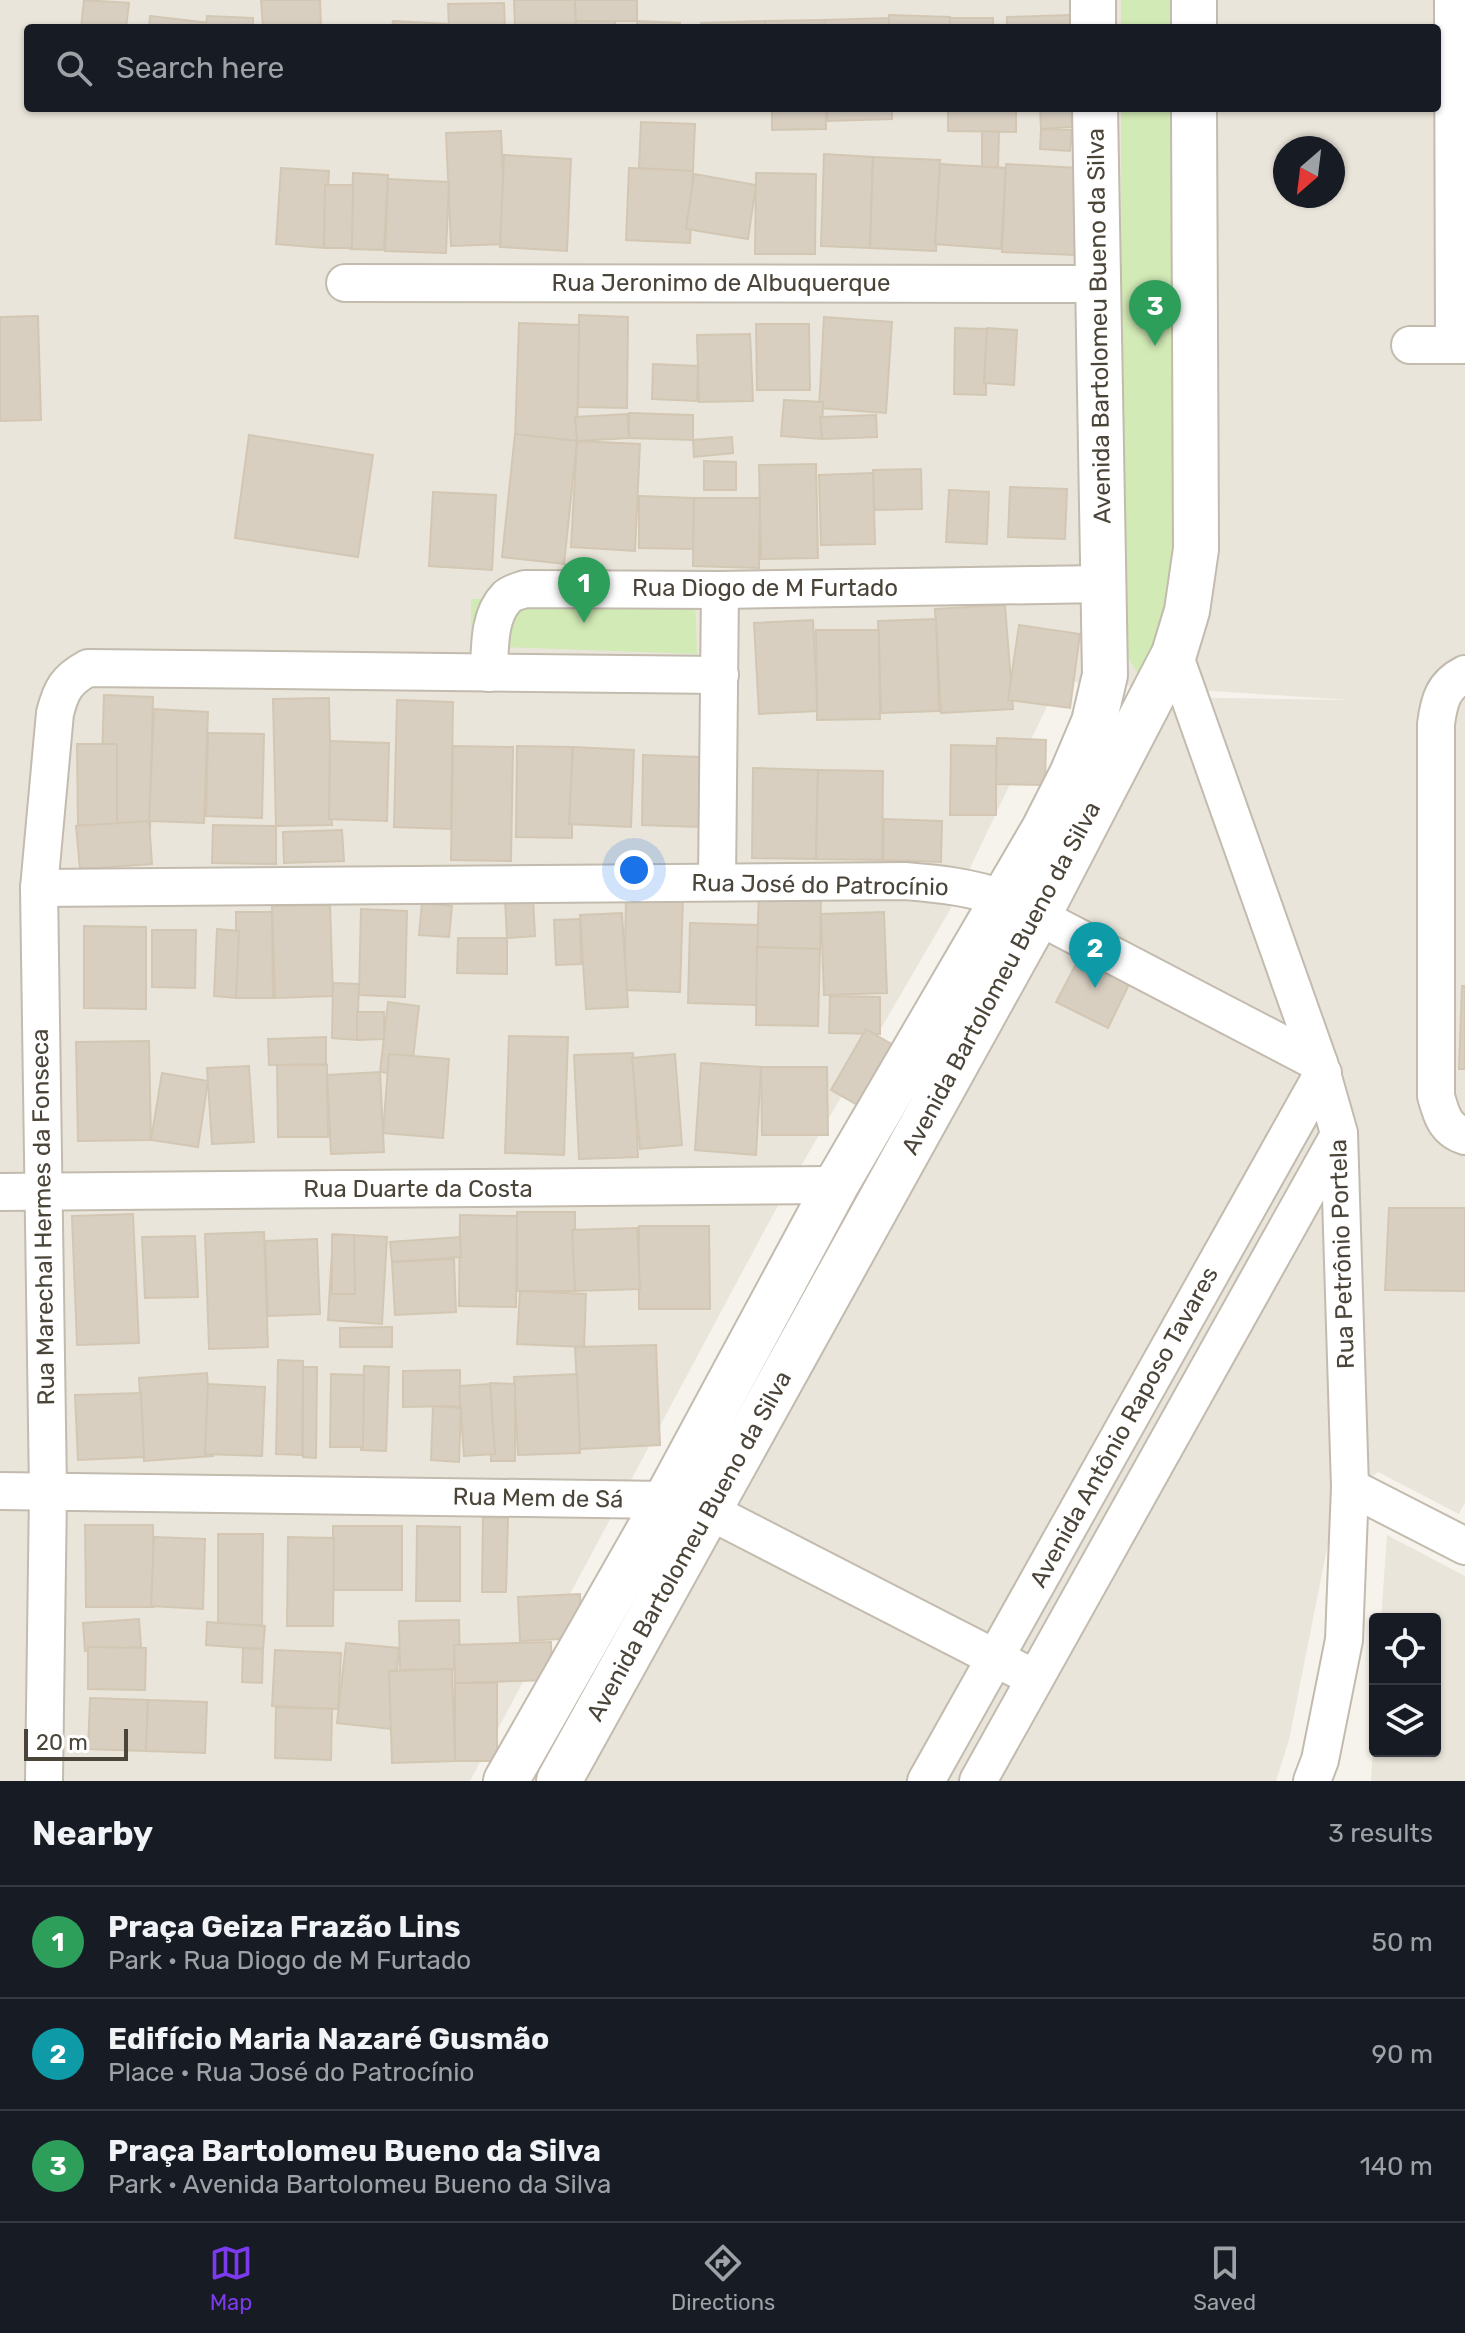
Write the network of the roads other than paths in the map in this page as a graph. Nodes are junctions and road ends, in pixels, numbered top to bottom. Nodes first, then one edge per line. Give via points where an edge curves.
1 (1093, 0) edge
2 (1194, 0) edge
3 (1453, 0) edge
4 (1093, 24) edge
5 (1194, 24) edge
6 (1095, 112) edge
7 (1194, 112) edge
8 (1460, 166) edge
9 (345, 283) dead end
10 (1098, 284) junction
11 (1460, 344) edge
12 (1410, 345) dead end
13 (1104, 584) junction
14 (720, 590) junction
15 (1164, 672) junction
16 (489, 673) junction
17 (1465, 674) edge
18 (720, 675) junction
19 (1105, 675) junction
20 (717, 882) junction
21 (39, 888) junction
22 (1021, 908) junction
23 (1321, 1068) junction
24 (1339, 1133) junction
25 (1465, 1136) edge
26 (836, 1185) junction
27 (0, 1192) edge
28 (42, 1192) junction
29 (1350, 1487) junction
30 (0, 1491) edge
31 (48, 1491) junction
32 (666, 1500) junction
33 (709, 1511) junction
34 (1465, 1546) edge
35 (994, 1658) junction
36 (1034, 1678) junction
37 (44, 1781) edge
38 (506, 1781) edge
39 (559, 1781) edge
40 (926, 1781) edge
41 (978, 1781) edge
42 (1312, 1781) edge

1 - 4 street
2 - 5 street
3 - 8 street
6 - 10 street, Avenida Bartolomeu Bueno da Silva
7 - 15 street, Avenida Bartolomeu Bueno da Silva via 1196,549 1187,611
8 - 11 street
9 - 10 street, Rua Jeronimo de Albuquerque
10 - 13 street, Avenida Bartolomeu Bueno da Silva
11 - 12 street
13 - 14 street, Rua Diogo de M Furtado
13 - 19 street, Avenida Bartolomeu Bueno da Silva
14 - 16 street, Rua Diogo de M Furtado via 525,589 507,596 497,615
14 - 18 street
15 - 19 street
15 - 22 street, Avenida Bartolomeu Bueno da Silva
15 - 23 street, Rua Petrônio Portela
16 - 18 street
16 - 21 street, Rua Marechal Hermes da Fonseca via 88,668 71,677 55,713
17 - 25 street via 1449,683 1436,724 1436,1096 1442,1120
18 - 20 street
19 - 22 street, Avenida Bartolomeu Bueno da Silva via 1094,722 1044,829
20 - 21 street, Rua José do Patrocínio
20 - 22 street, Rua José do Patrocínio via 917,882 972,888
21 - 28 street, Rua Marechal Hermes da Fonseca
22 - 23 street, Rua José do Patrocínio
22 - 26 street, Avenida Bartolomeu Bueno da Silva
22 - 33 street, Avenida Bartolomeu Bueno da Silva
23 - 24 street, Rua Petrônio Portela
23 - 35 street, Avenida Antônio Raposo Tavares
24 - 29 street, Rua Petrônio Portela
24 - 36 street, Avenida Antônio Raposo Tavares
26 - 28 street, Rua Duarte da Costa
26 - 32 street, Avenida Bartolomeu Bueno da Silva
27 - 28 street, Rua Duarte da Costa
28 - 31 street, Rua Marechal Hermes da Fonseca
29 - 34 street
29 - 42 street, Rua Petrônio Portela via 1344,1640
30 - 31 street, Rua Mem de Sá
31 - 32 street, Rua Mem de Sá
31 - 37 street, Rua Marechal Hermes da Fonseca
32 - 33 street, Rua Mem de Sá
32 - 38 street, Avenida Bartolomeu Bueno da Silva
33 - 35 street, Rua Mem de Sá
33 - 39 street, Avenida Bartolomeu Bueno da Silva
35 - 36 street, Rua Mem de Sá
35 - 40 street, Avenida Antônio Raposo Tavares
36 - 41 street, Avenida Antônio Raposo Tavares

